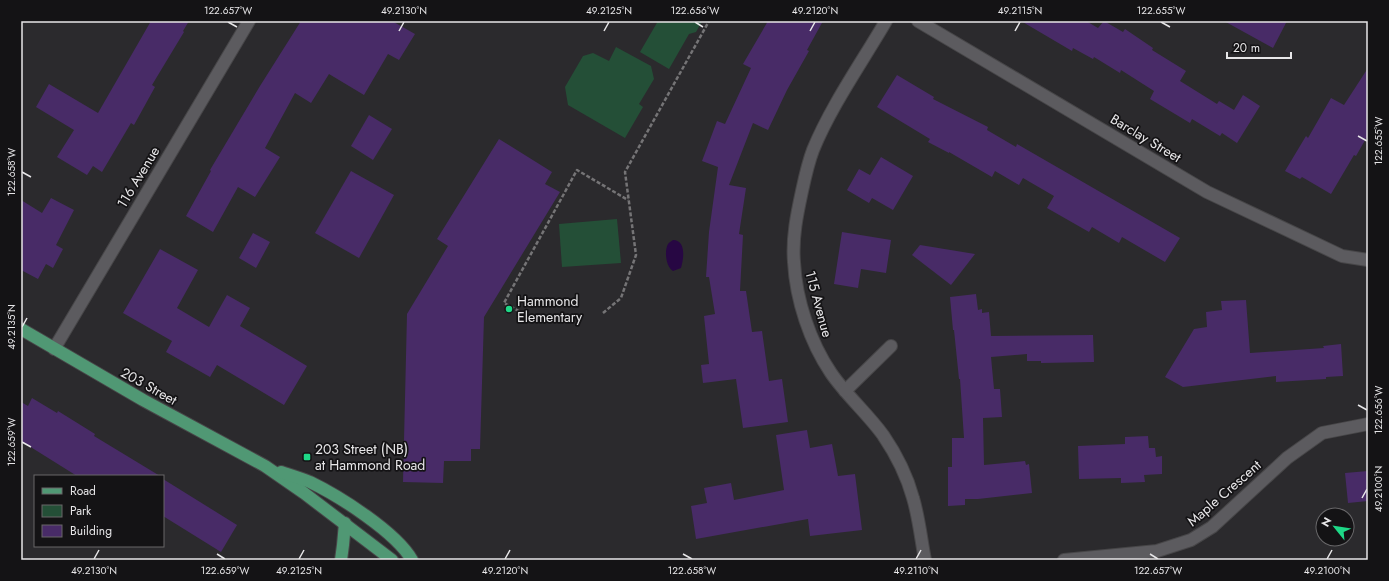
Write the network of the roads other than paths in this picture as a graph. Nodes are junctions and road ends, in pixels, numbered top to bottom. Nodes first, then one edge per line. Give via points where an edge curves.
1 (248, 21) edge
2 (886, 21) edge
3 (918, 21) edge
4 (1368, 260) edge
5 (21, 330) edge
6 (891, 346) dead end
7 (54, 349) junction
8 (845, 391) junction
9 (1368, 424) edge
10 (265, 466) junction
11 (345, 523) junction
12 (341, 560) edge
13 (392, 560) edge
14 (412, 560) edge
15 (925, 560) edge
16 (1064, 560) edge

1 - 7 street, 116 Avenue
2 - 8 street, 115 Avenue via 813,151 794,235 796,283 807,326 831,373
3 - 4 street, Barclay Street via 1207,192 1342,256
5 - 7 main road, 203 Street
6 - 8 street
7 - 10 main road, 203 Street
8 - 15 street, 115 Avenue via 883,435 905,475 913,498
9 - 16 street, Maple Crescent via 1322,433 1287,458 1212,527 1191,540 1157,551
10 - 11 main road, 203 Street
10 - 14 main road, 203 Street via 310,483 348,504 386,531
11 - 12 main road
11 - 13 main road, 203 Street

